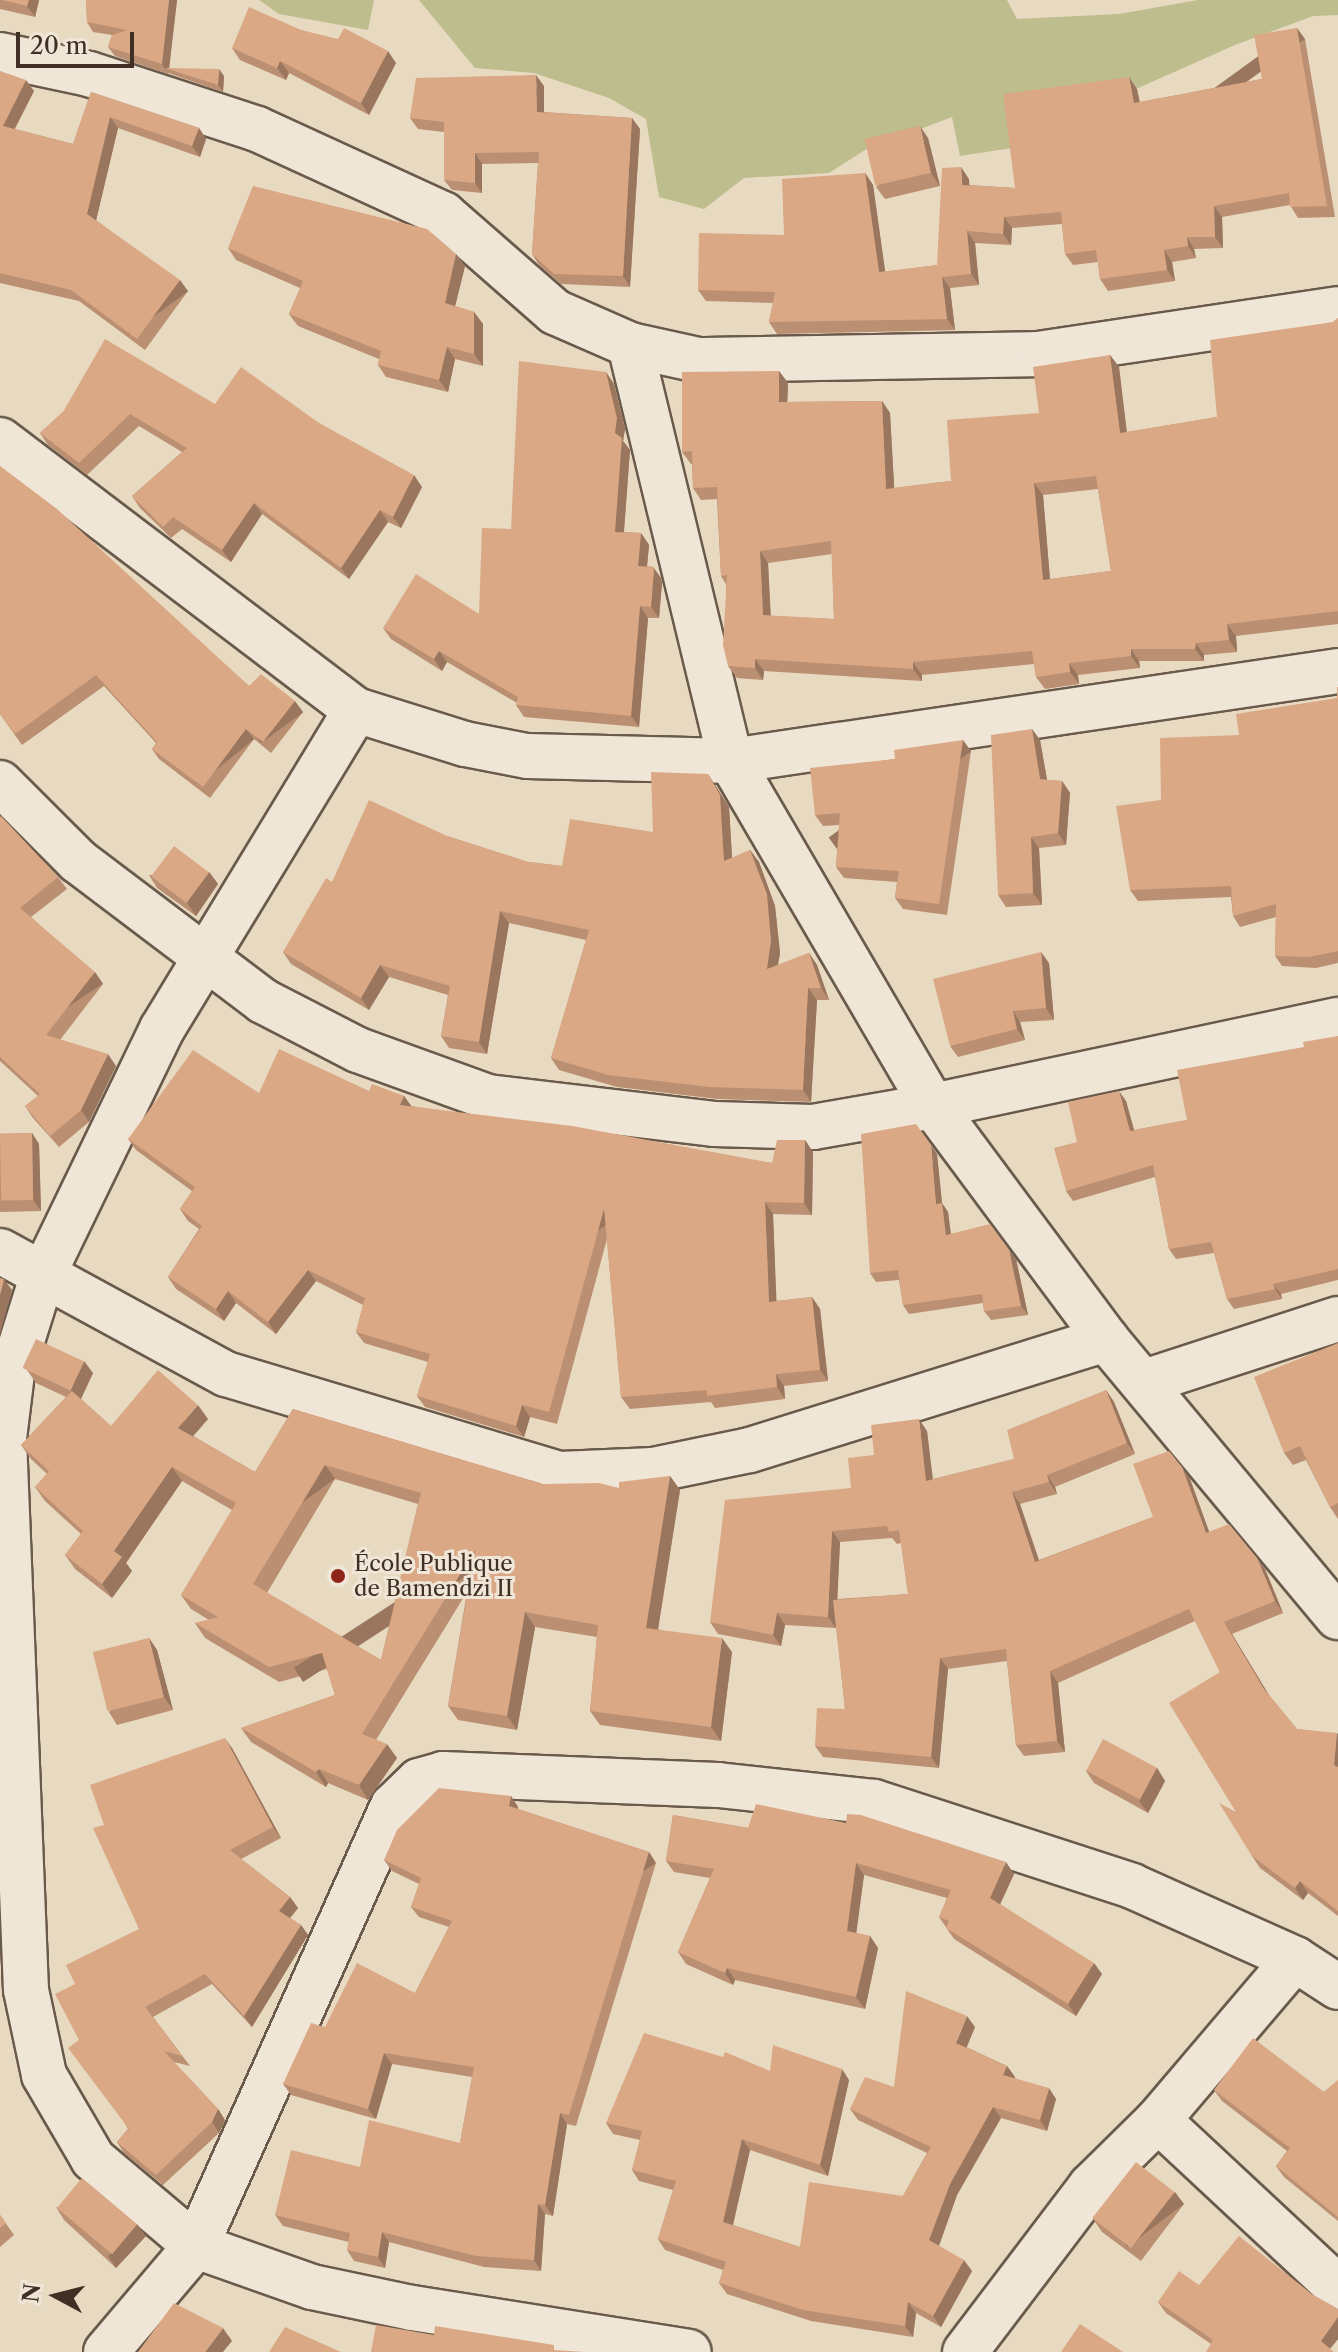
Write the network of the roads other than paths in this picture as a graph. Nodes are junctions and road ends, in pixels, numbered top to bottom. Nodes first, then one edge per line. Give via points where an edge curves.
1 (0, 55) edge
2 (1338, 309) edge
3 (630, 345) junction
4 (0, 440) edge
5 (1338, 671) edge
6 (356, 710) junction
7 (731, 761) junction
8 (0, 783) edge
9 (206, 963) junction
10 (1338, 1020) edge
11 (933, 1106) junction
12 (0, 1251) edge
13 (42, 1277) junction
14 (1338, 1319) edge
15 (1106, 1339) junction
16 (1144, 1382) junction
17 (1338, 1617) edge
18 (1295, 1959) junction
19 (1338, 1987) edge
20 (1158, 2120) junction
21 (196, 2246) junction
22 (1338, 2288) edge
23 (106, 2352) edge
24 (689, 2352) edge
25 (965, 2352) edge

1 - 3 street via 89,74 300,148 443,214 555,312
2 - 3 street via 1038,354 698,360
3 - 7 street
4 - 6 street
5 - 7 street
6 - 7 street via 465,744 527,756
6 - 9 street
7 - 11 street
8 - 9 street via 78,861
9 - 11 street via 263,1001 358,1050 488,1097 715,1124 813,1127
9 - 13 street via 162,1029
10 - 11 street
11 - 15 street
12 - 13 street
13 - 15 street via 226,1374 560,1474 653,1470 750,1450
13 - 21 street via 12,1373 4,1438 26,1990 44,2075 93,2159
14 - 16 street
15 - 16 street
16 - 17 street
18 - 19 street
18 - 20 street
18 - 21 street via 1132,1886 874,1802 718,1785 443,1774 419,1781 393,1806
20 - 22 street
20 - 25 street via 1091,2186
21 - 23 street
21 - 24 street via 312,2287

